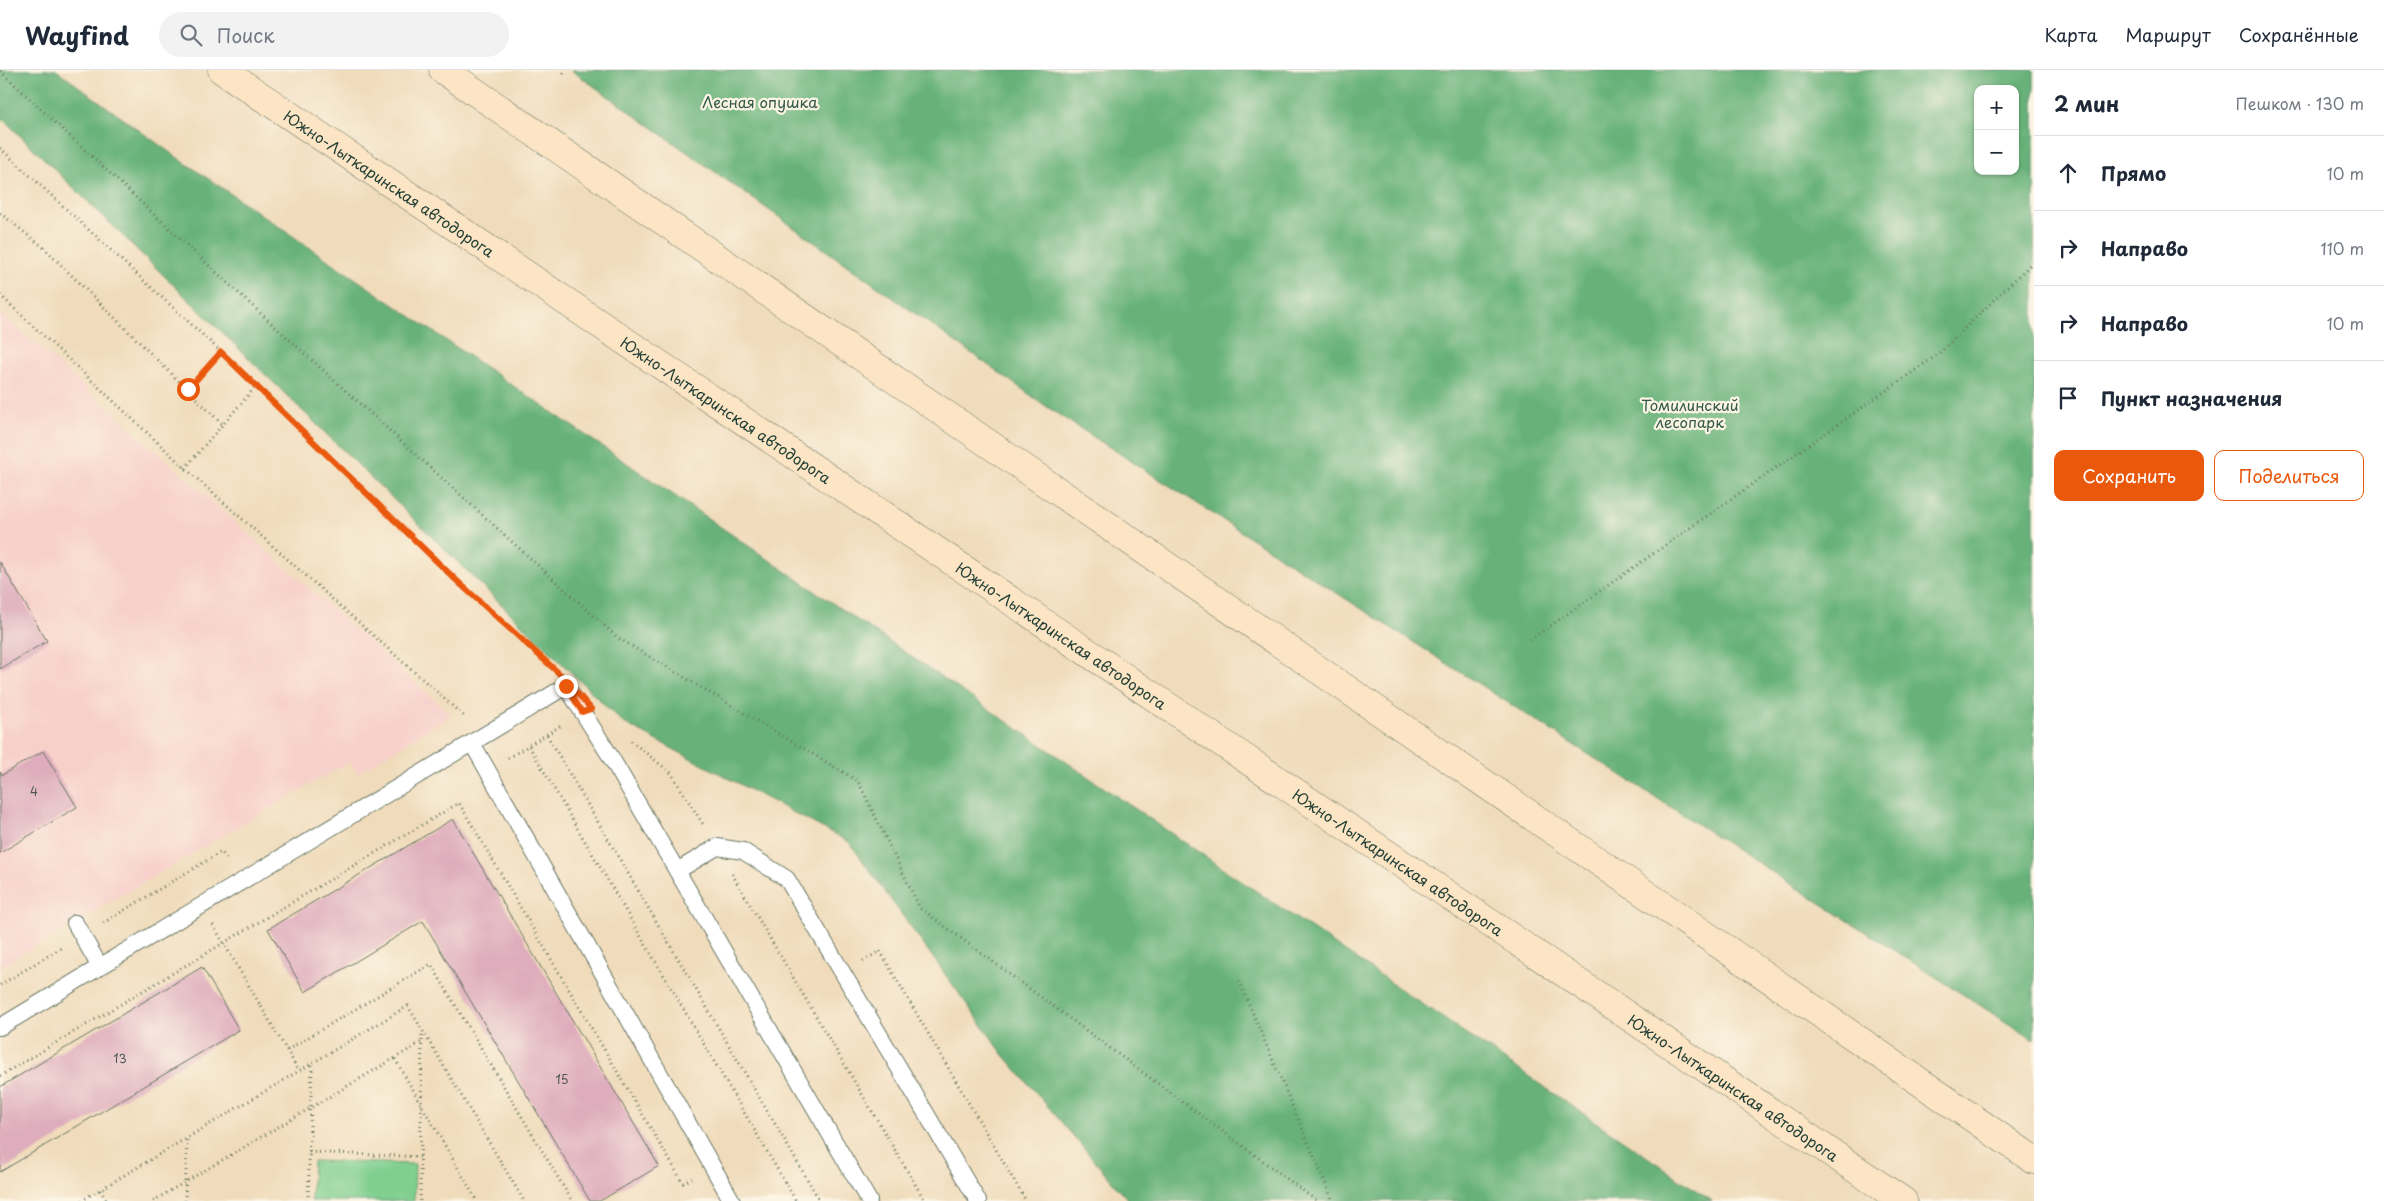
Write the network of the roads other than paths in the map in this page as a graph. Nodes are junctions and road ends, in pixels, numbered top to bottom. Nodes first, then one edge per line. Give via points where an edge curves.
1 (222, 70) edge
2 (443, 70) edge
3 (472, 743) junction
4 (677, 872) junction
5 (78, 930) road end
6 (100, 967) junction
7 (0, 1027) edge
8 (2034, 1160) edge
9 (732, 1201) edge
10 (869, 1201) edge
11 (978, 1201) edge
12 (1903, 1201) edge

1 - 12 main road, Южно-Лыткаринская автодорога
2 - 8 main road
3 - 4 lane via 566,686
3 - 6 lane
3 - 9 lane
4 - 10 lane
4 - 11 lane via 717,848 743,851 786,879
5 - 6 lane
6 - 7 lane

